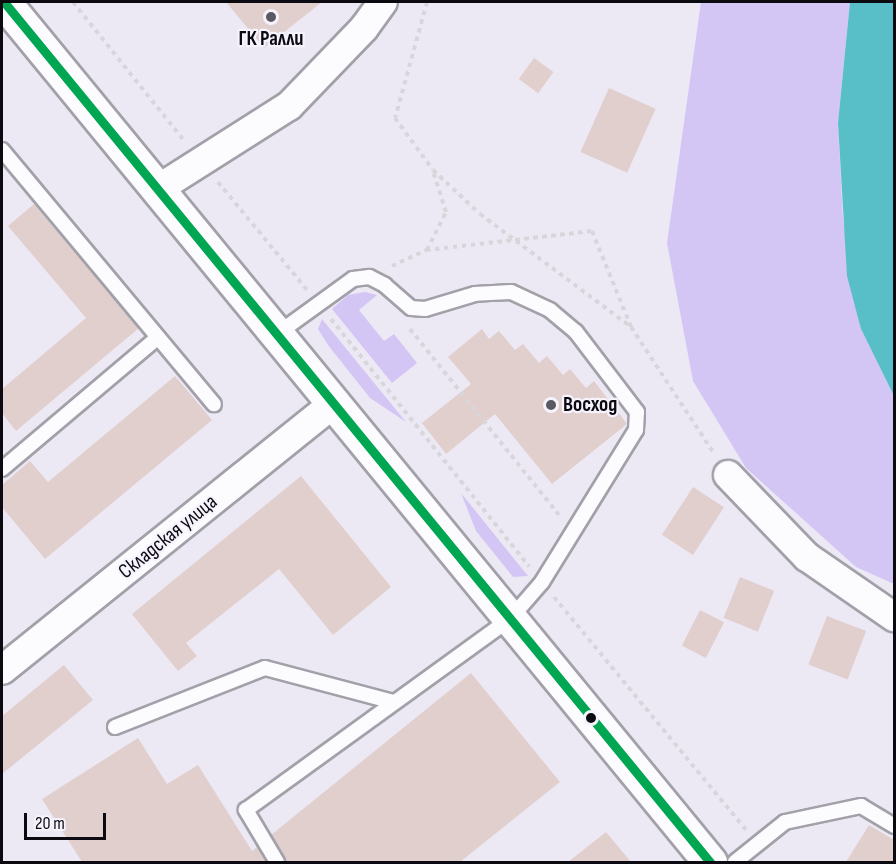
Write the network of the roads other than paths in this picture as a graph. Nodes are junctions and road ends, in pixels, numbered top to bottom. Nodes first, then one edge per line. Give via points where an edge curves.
1 (4, 2) edge
2 (383, 2) edge
3 (2, 150) edge
4 (158, 189) junction
5 (277, 334) junction
6 (158, 337) junction
7 (334, 403) junction
8 (214, 404) dead end
9 (2, 469) edge
10 (728, 475) road end
11 (894, 617) edge
12 (510, 619) junction
13 (2, 670) edge
14 (394, 702) junction
15 (115, 727) dead end
16 (894, 826) edge
17 (277, 862) edge
18 (710, 862) edge
19 (735, 862) edge

1 - 4 main road
2 - 4 street via 364,28 289,106
3 - 6 lane
4 - 5 main road
5 - 7 main road
5 - 12 lane via 353,279 369,277 411,308 475,294 511,292 550,310 576,332 637,412 636,430 542,582
6 - 8 lane
6 - 9 lane
7 - 12 main road
7 - 13 street, Складская улица
10 - 11 street via 807,557
12 - 14 lane
12 - 18 main road
14 - 15 lane via 265,668
14 - 17 lane via 246,810
16 - 19 lane via 861,806 785,822

